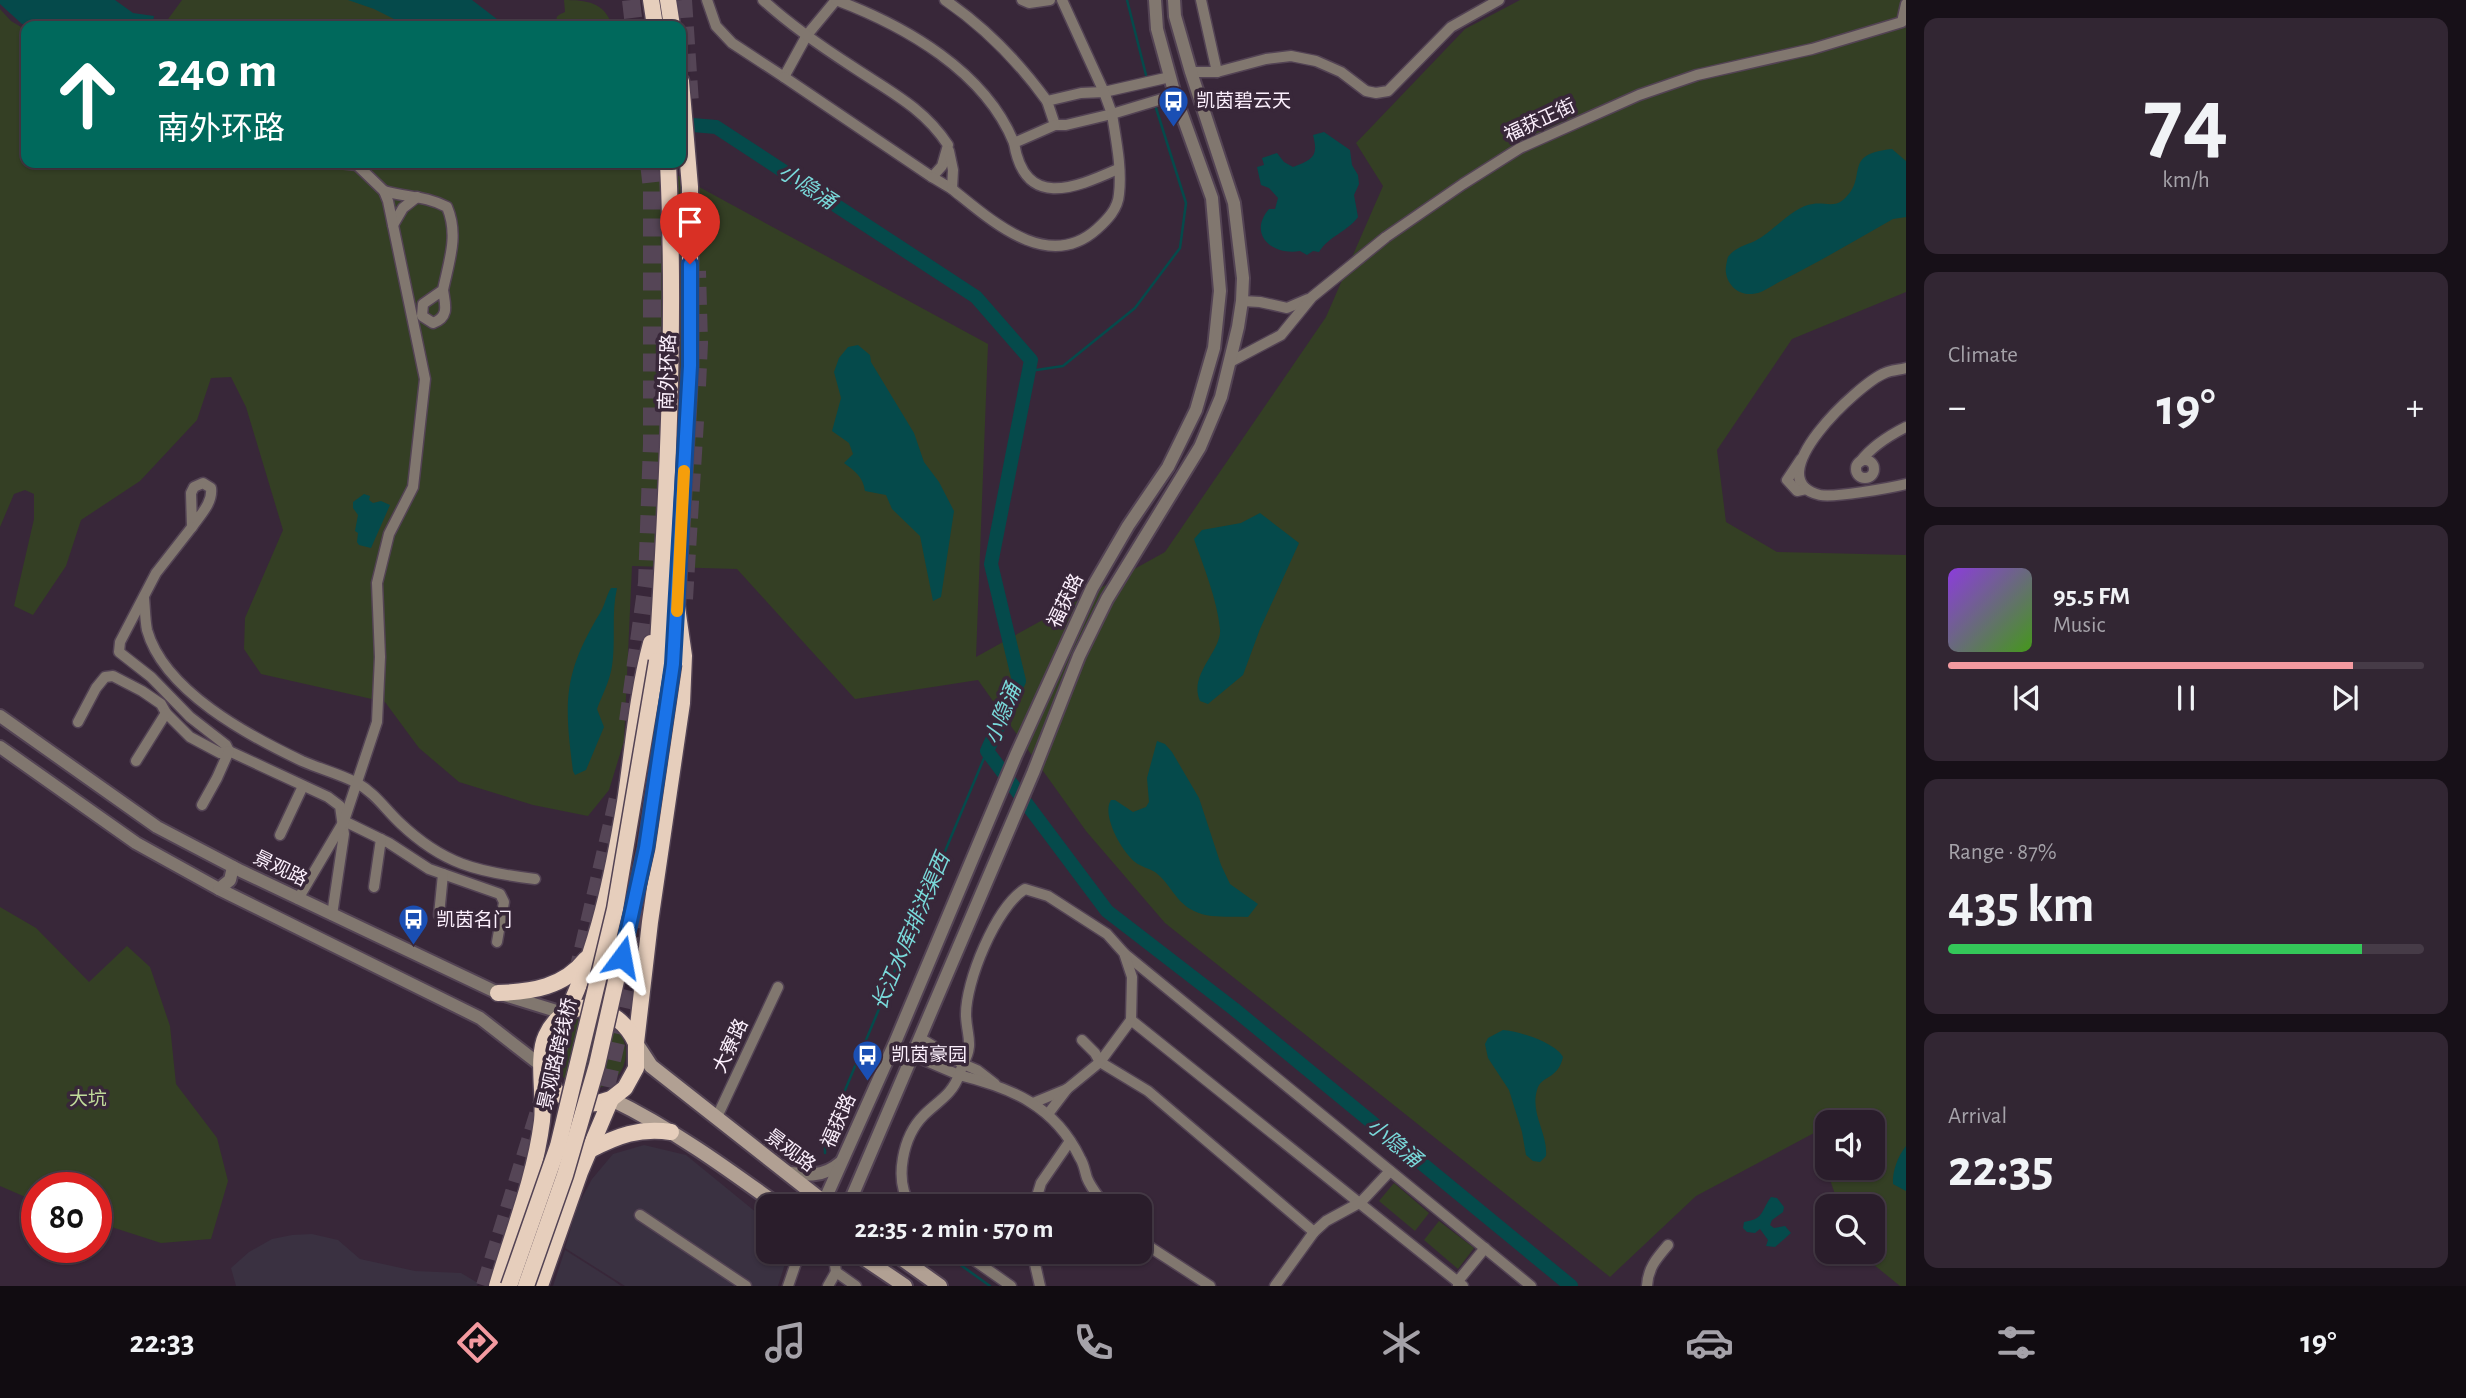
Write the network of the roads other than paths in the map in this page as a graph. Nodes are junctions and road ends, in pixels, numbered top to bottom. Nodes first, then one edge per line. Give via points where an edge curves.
1 (651, 0) edge
2 (668, 0) edge
3 (707, 0) edge
4 (763, 0) edge
5 (836, 0) edge
6 (945, 0) edge
7 (1022, 0) edge
8 (1050, 0) edge
9 (1062, 0) edge
10 (1155, 0) edge
11 (1174, 0) edge
12 (1201, 0) edge
13 (1499, 0) edge
14 (1906, 4) edge
15 (654, 21) edge
16 (671, 21) edge
17 (1905, 22) edge
18 (807, 34) junction
19 (1191, 72) junction
20 (1217, 72) junction
21 (784, 77) junction
22 (1172, 86) junction
23 (1104, 92) junction
24 (1047, 101) junction
25 (1112, 114) junction
26 (1055, 125) junction
27 (686, 142) edge
28 (1014, 143) junction
29 (948, 145) junction
30 (360, 168) edge
31 (668, 168) edge
32 (1118, 170) junction
33 (932, 177) junction
34 (952, 190) junction
35 (384, 191) junction
36 (419, 197) junction
37 (393, 225) junction
38 (444, 289) dead end
39 (1312, 298) junction
40 (1242, 301) junction
41 (1230, 362) junction
42 (1906, 368) edge
43 (1906, 427) edge
44 (1879, 443) junction
45 (1860, 462) junction
46 (1872, 463) junction
47 (1906, 484) edge
48 (192, 527) dead end
49 (144, 597) junction
50 (660, 604) junction
51 (677, 607) junction
52 (128, 628) junction
53 (147, 629) junction
54 (657, 661) joint
55 (673, 664) joint
56 (166, 713) junction
57 (0, 716) edge
58 (78, 722) dead end
59 (0, 747) edge
60 (229, 751) junction
61 (136, 761) dead end
62 (358, 783) junction
63 (303, 786) junction
64 (202, 805) dead end
65 (344, 821) junction
66 (281, 835) dead end
67 (381, 839) junction
68 (233, 867) junction
69 (443, 874) junction
70 (250, 876) junction
71 (535, 879) dead end
72 (374, 887) dead end
73 (219, 889) junction
74 (237, 898) junction
75 (298, 899) junction
76 (331, 915) junction
77 (439, 915) dead end
78 (497, 942) dead end
79 (592, 951) junction
80 (1124, 953) junction
81 (778, 987) dead end
82 (498, 993) junction
83 (566, 1014) junction
84 (1131, 1020) junction
85 (920, 1038) junction
86 (1082, 1040) dead end
87 (636, 1043) junction
88 (912, 1055) junction
89 (1100, 1062) junction
90 (963, 1064) junction
91 (543, 1067) junction
92 (959, 1075) junction
93 (995, 1084) junction
94 (1067, 1090) junction
95 (611, 1099) junction
96 (1033, 1103) junction
97 (1048, 1114) junction
98 (716, 1119) junction
99 (671, 1132) junction
100 (1070, 1141) junction
101 (590, 1150) junction
102 (842, 1160) junction
103 (532, 1170) junction
104 (1390, 1171) junction
105 (580, 1172) junction
106 (785, 1172) junction
107 (762, 1194) edge
108 (812, 1194) edge
109 (829, 1194) edge
110 (853, 1194) edge
111 (906, 1194) edge
112 (1038, 1194) edge
113 (1097, 1194) edge
114 (1361, 1202) junction
115 (640, 1215) dead end
116 (1314, 1232) junction
117 (1668, 1245) dead end
118 (1152, 1248) edge
119 (1485, 1248) junction
120 (796, 1264) edge
121 (835, 1264) edge
122 (872, 1264) edge
123 (909, 1264) edge
124 (980, 1264) edge
125 (1035, 1264) edge
126 (836, 1272) junction
127 (1460, 1284) edge
128 (497, 1286) edge
129 (509, 1286) edge
130 (526, 1286) edge
131 (540, 1286) edge
132 (746, 1286) edge
133 (788, 1286) edge
134 (828, 1286) edge
135 (856, 1286) edge
136 (905, 1286) edge
137 (940, 1286) edge
138 (1011, 1286) edge
139 (1040, 1286) edge
140 (1210, 1286) edge
141 (1275, 1286) edge
142 (1531, 1286) edge
143 (1647, 1286) edge

1 - 15 highway
2 - 16 highway
3 - 21 street via 716,26 732,43
4 - 18 street
5 - 18 street
5 - 28 street via 912,36 955,67 998,111
6 - 24 street via 1011,54
7 - 8 street
9 - 23 street
10 - 22 street, 福获路 via 1157,29
11 - 19 street, 福获路
12 - 20 street
13 - 20 street via 1451,27 1388,91 1366,91 1341,72 1291,56
14 - 17 street, 福获正街
17 - 39 street, 福获正街 via 1697,75 1639,95 1520,148 1386,237
18 - 21 street
18 - 29 street via 923,114
19 - 20 street
19 - 22 street
19 - 40 street, 福获路 via 1234,203
21 - 33 street
22 - 23 street
22 - 25 street
22 - 102 street, 福获路 via 1212,198 1220,291 1214,348 1196,410 1168,467 1092,588
23 - 24 street
23 - 25 street
24 - 26 street
25 - 26 street
25 - 32 street
26 - 28 street
27 - 51 highway, 南外环路 via 690,366
28 - 32 street via 1024,174 1049,189 1072,187
29 - 33 street via 942,166
29 - 34 street
30 - 35 street
31 - 50 highway, 南外环路 via 672,359
32 - 34 street via 1115,209 1090,236 1069,246 1040,244 1010,232
33 - 34 street
35 - 36 street
35 - 37 street
36 - 37 street via 403,208
36 - 38 street via 447,207 453,222
37 - 62 street via 425,379 414,487 389,534 377,583 377,722
39 - 40 street via 1287,308
39 - 41 street, 福获正街 via 1281,335
40 - 41 street, 福获路
41 - 85 street, 福获路 via 1222,397 1200,447 1107,599 1079,656
42 - 47 street via 1885,373 1855,392 1812,439 1801,459 1800,476 1806,489 1821,495
43 - 44 street
44 - 45 street
44 - 46 street
45 - 46 street
45 - 46 street via 1856,471 1865,478 1873,474
48 - 49 street via 156,573
49 - 52 street
49 - 53 street
50 - 54 highway, 南外环路
50 - 79 highway via 642,676 625,804
51 - 55 highway, 南外环路
51 - 87 highway via 684,656 682,703
52 - 53 street
52 - 60 street via 118,652
53 - 62 street via 166,666 212,708 266,742
54 - 129 highway, 景观路跨线桥, bridge via 615,909 558,1146
55 - 130 highway, 景观路跨线桥, bridge via 646,848 597,1065
56 - 58 street via 161,704 113,676 105,677 96,688
56 - 60 street via 190,737 223,754
56 - 61 street
57 - 68 street, 景观路 via 157,827
59 - 73 street via 136,843
60 - 63 street
60 - 64 street
62 - 65 street
62 - 71 street via 435,851 491,874
63 - 65 street via 336,802
63 - 66 street
65 - 67 street
65 - 75 street
65 - 76 street
67 - 69 street
67 - 72 street
68 - 70 street, 景观路
68 - 73 street via 230,880
69 - 77 street
69 - 78 street via 503,897
70 - 74 street
70 - 75 street, 景观路
73 - 74 street
74 - 91 street via 480,1018
75 - 76 street, 景观路
76 - 82 street, 景观路
79 - 82 highway via 579,968 555,984 528,992
79 - 83 highway
80 - 84 street via 1132,977
80 - 90 street via 1107,934 1048,895 1025,889 1014,896 997,918 969,993 966,1016 971,1038
80 - 104 street
81 - 98 street, 大寮路
82 - 83 street, 景观路
83 - 87 highway via 594,1007 608,1011 621,1018
83 - 91 highway via 545,1037
84 - 89 street
84 - 114 street
85 - 88 street, 福获路
85 - 90 street
86 - 89 street
87 - 95 highway via 631,1080
87 - 98 main road, 景观路 via 651,1066
88 - 92 street
88 - 110 street, 福获路
89 - 94 street
89 - 116 street via 1148,1091
90 - 92 street
90 - 93 street
91 - 95 highway via 553,1086 569,1100 583,1104
91 - 103 highway via 542,1120
92 - 93 street
92 - 111 street via 947,1097 922,1117 905,1149 902,1184
93 - 96 street
94 - 96 street
94 - 97 street
95 - 99 main road
95 - 101 highway
96 - 97 street
97 - 100 street
98 - 106 main road, 景观路
99 - 101 highway via 653,1129 624,1134
99 - 107 main road
100 - 112 street
100 - 113 street
101 - 105 highway
102 - 106 street via 826,1173
102 - 109 street, 福获路
103 - 105 highway via 548,1141 569,1136 582,1144
103 - 128 highway
104 - 114 street
104 - 119 street
105 - 131 highway
106 - 108 main road, 景观路
114 - 116 street
114 - 127 street
115 - 132 street
116 - 141 street
117 - 143 street via 1654,1261
118 - 140 street
119 - 127 street
119 - 142 street
120 - 133 street
121 - 126 street
122 - 136 main road
123 - 137 main road
124 - 138 street
125 - 139 street
126 - 134 street
126 - 135 street

